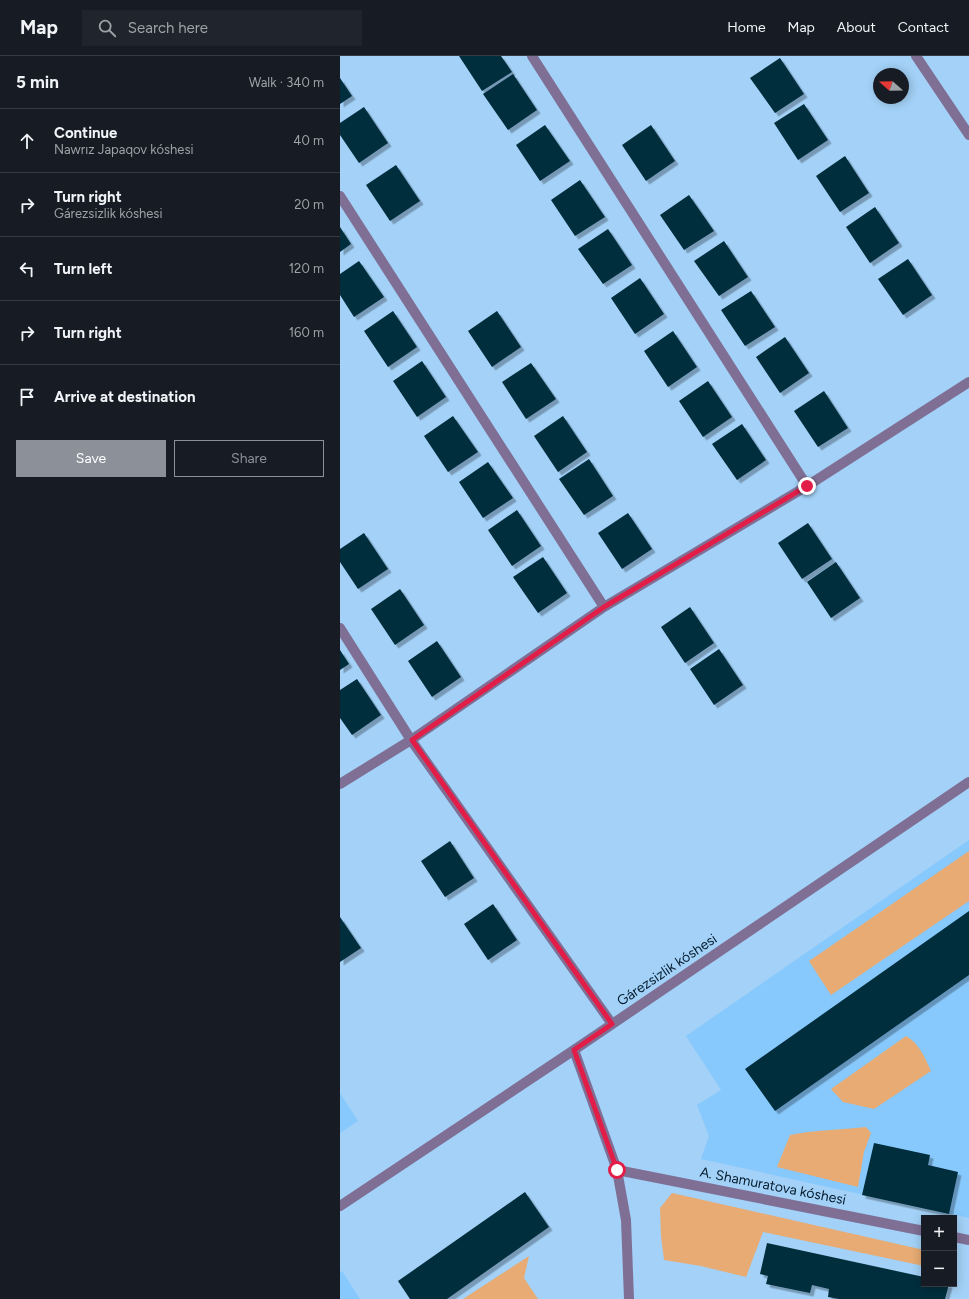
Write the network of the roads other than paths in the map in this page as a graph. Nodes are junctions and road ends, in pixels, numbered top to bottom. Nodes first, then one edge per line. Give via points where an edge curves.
1 (532, 56) edge
2 (916, 56) edge
3 (969, 135) edge
4 (340, 196) edge
5 (969, 382) edge
6 (807, 486) junction
7 (604, 607) junction
8 (340, 628) edge
9 (412, 740) junction
10 (969, 782) edge
11 (340, 784) edge
12 (612, 1024) junction
13 (574, 1050) junction
14 (617, 1170) junction
15 (340, 1206) edge
16 (921, 1230) edge
17 (957, 1238) edge
18 (969, 1240) edge
19 (629, 1299) edge

1 - 6 street
2 - 3 street
4 - 7 street
5 - 6 street
6 - 7 street
7 - 9 street
8 - 9 street
9 - 11 street
9 - 12 street
10 - 12 street, Gárezsizlik kóshesi
12 - 13 street, Gárezsizlik kóshesi
13 - 14 street
13 - 15 street, Gárezsizlik kóshesi
14 - 16 street, A. Shamuratova kóshesi
14 - 19 street via 626,1220
17 - 18 street

